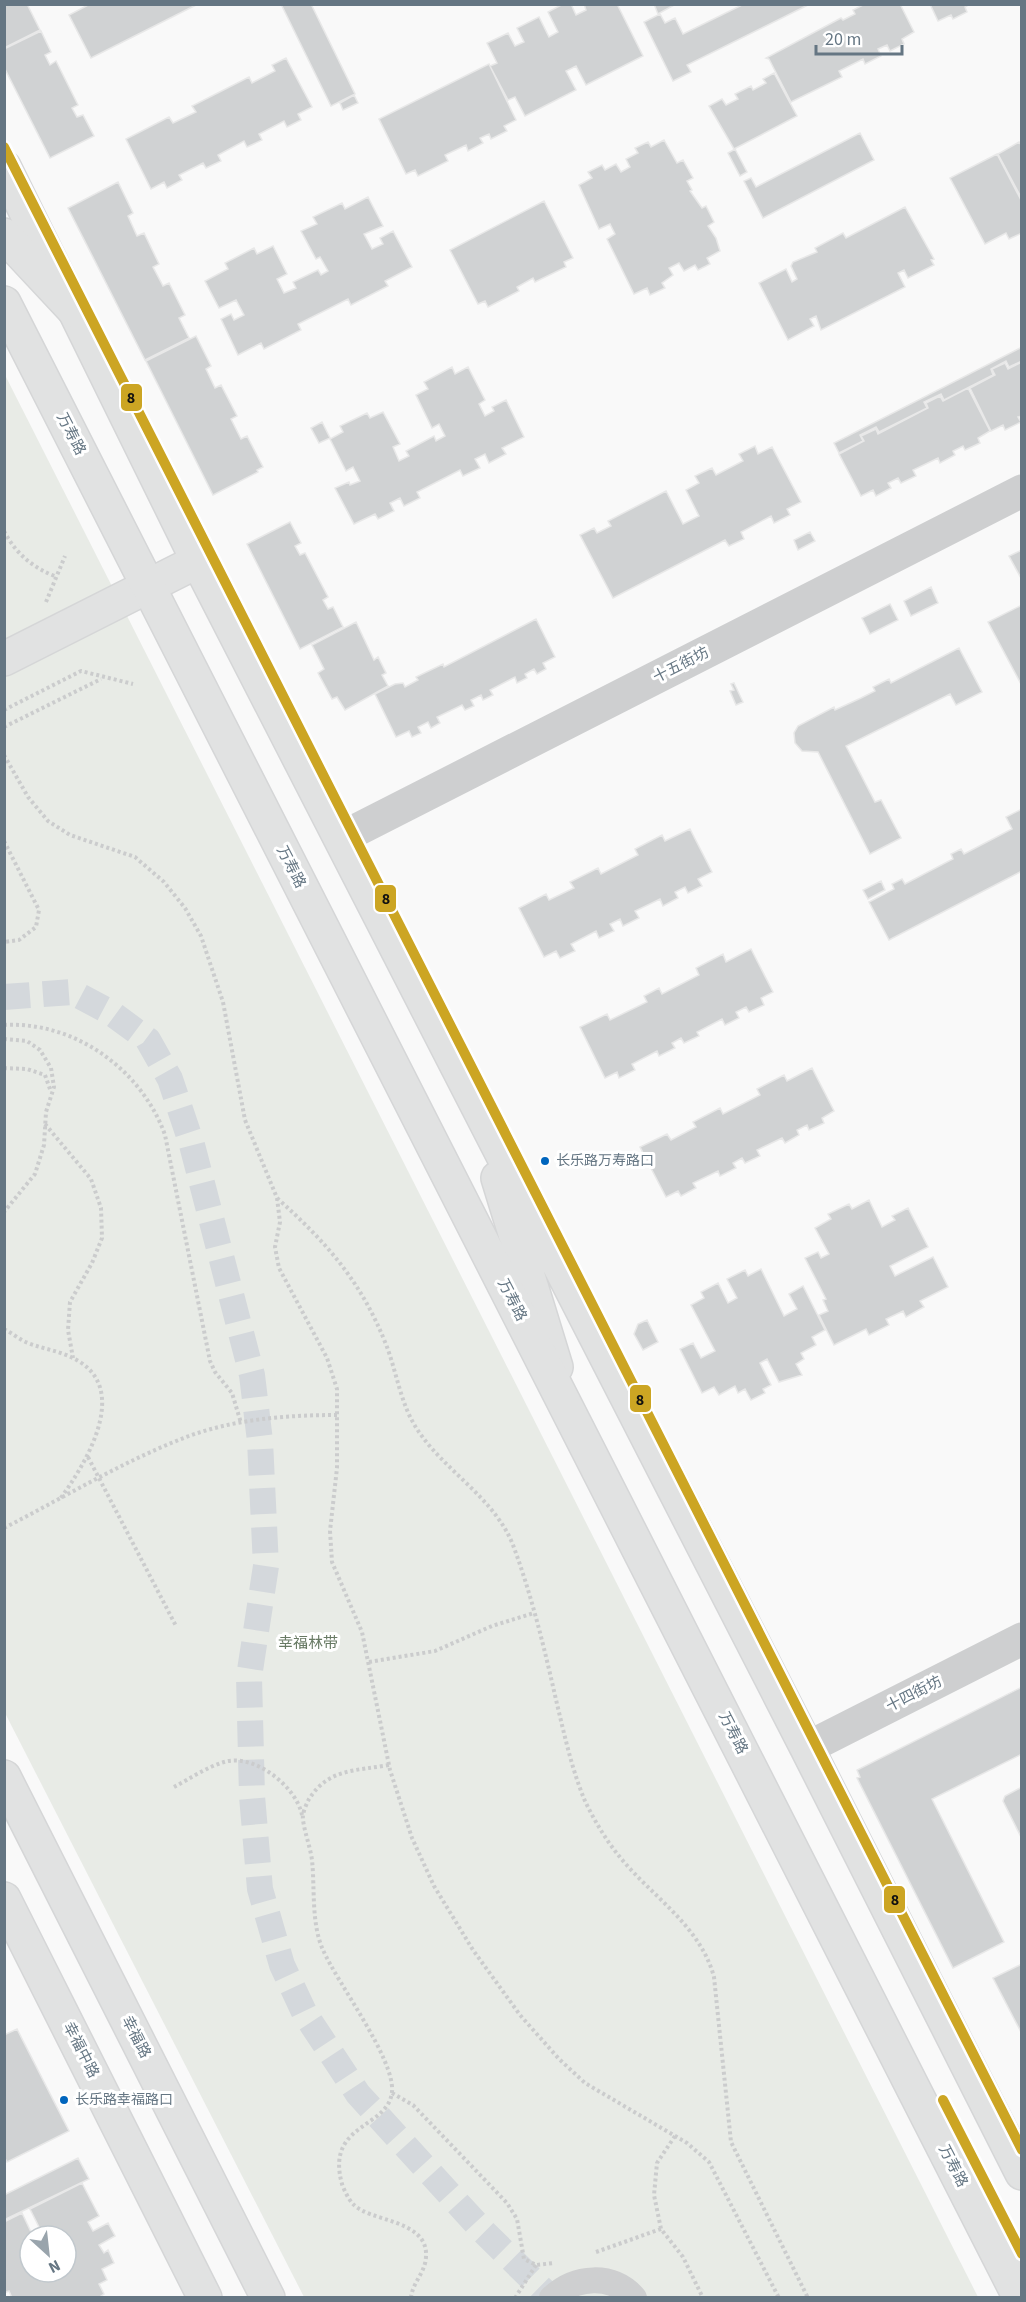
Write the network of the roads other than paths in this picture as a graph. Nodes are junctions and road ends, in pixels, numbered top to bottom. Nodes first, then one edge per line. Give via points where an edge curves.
1 (4, 167) edge
2 (4, 235) edge
3 (4, 303) edge
4 (75, 311) junction
5 (1022, 491) edge
6 (198, 561) junction
7 (148, 586) junction
8 (4, 658) edge
9 (341, 838) junction
10 (473, 1096) junction
11 (570, 1415) junction
12 (1022, 1639) edge
13 (807, 1748) junction
14 (4, 1777) edge
15 (4, 1899) edge
16 (1022, 2173) edge
17 (206, 2298) edge
18 (268, 2298) edge
19 (552, 2298) edge
20 (634, 2298) edge
21 (1020, 2298) edge

1 - 4 main road
2 - 4 main road
3 - 7 main road, 万寿路
4 - 6 main road
5 - 9 street, 十五街坊
6 - 7 main road
6 - 9 main road
7 - 8 main road
7 - 11 main road, 万寿路
9 - 10 main road
10 - 11 main road
10 - 13 main road
11 - 21 main road, 万寿路
12 - 13 street, 十四街坊
13 - 16 main road
14 - 18 main road, 幸福路
15 - 17 main road, 幸福中路
19 - 20 street via 578,2282 596,2280 614,2283

